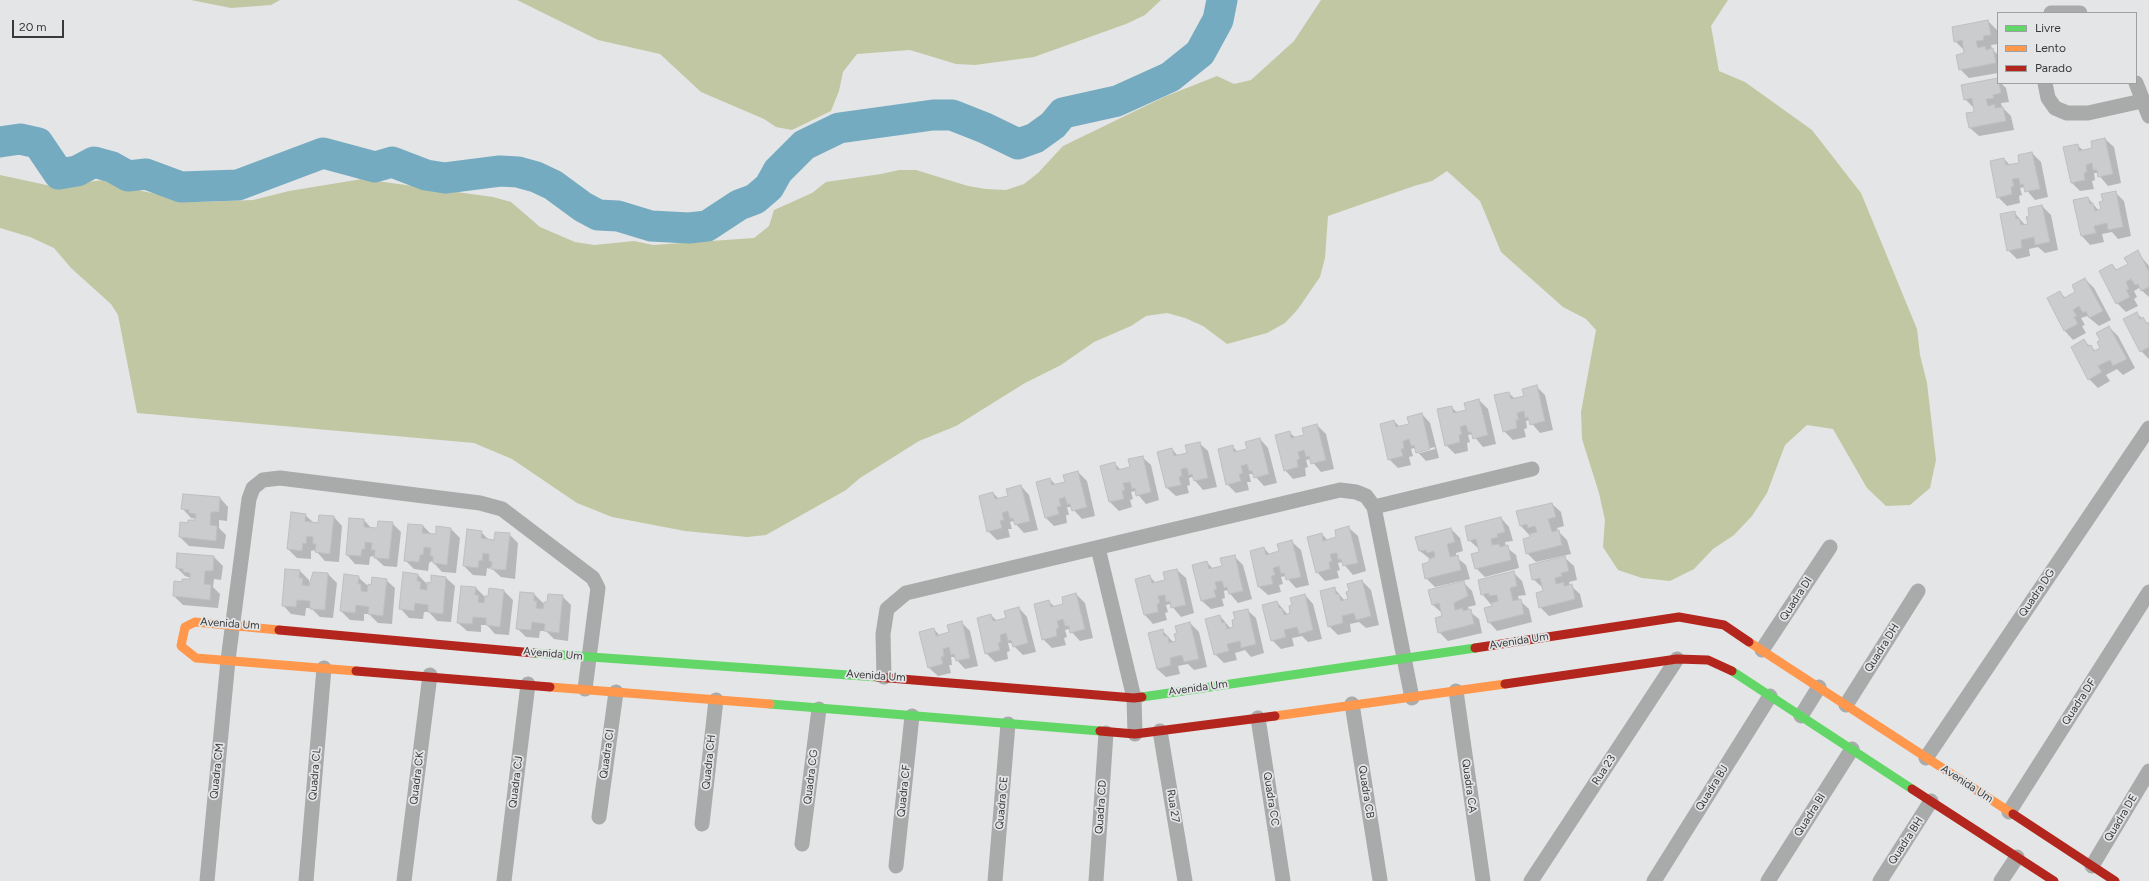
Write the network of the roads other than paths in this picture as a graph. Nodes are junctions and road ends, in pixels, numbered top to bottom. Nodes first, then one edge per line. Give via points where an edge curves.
1 (2045, 84) edge
2 (2136, 84) edge
3 (2142, 101) junction
4 (2149, 116) edge
5 (2149, 428) edge
6 (1532, 469) dead end
7 (1374, 507) junction
8 (1830, 547) dead end
9 (1098, 548) junction
10 (1918, 591) dead end
11 (2149, 592) edge
12 (233, 624) junction
13 (1762, 650) junction
14 (589, 658) junction
15 (1405, 659) junction
16 (1677, 659) junction
17 (228, 660) junction
18 (324, 668) junction
19 (430, 676) junction
20 (884, 677) junction
21 (528, 684) junction
22 (1819, 687) junction
23 (586, 689) junction
24 (1456, 691) junction
25 (616, 692) junction
26 (1770, 696) junction
27 (1134, 698) junction
28 (1412, 698) junction
29 (716, 700) junction
30 (1352, 704) junction
31 (1846, 705) junction
32 (819, 709) junction
33 (912, 716) junction
34 (1801, 716) junction
35 (1258, 718) junction
36 (1008, 724) junction
37 (1160, 731) junction
38 (1106, 733) junction
39 (1136, 734) junction
40 (1852, 749) junction
41 (1926, 758) junction
42 (2149, 771) edge
43 (1932, 801) junction
44 (2009, 812) junction
45 (599, 817) dead end
46 (702, 824) dead end
47 (802, 844) dead end
48 (2017, 857) junction
49 (896, 866) dead end
50 (2092, 866) junction
51 (1380, 880) dead end
52 (207, 881) edge
53 (306, 881) edge
54 (404, 881) edge
55 (504, 881) edge
56 (996, 881) edge
57 (1096, 881) edge
58 (1185, 881) edge
59 (1283, 881) edge
60 (1483, 881) edge
61 (1531, 881) edge
62 (1654, 881) edge
63 (1768, 881) edge
64 (1880, 881) edge
65 (2001, 881) edge
66 (2054, 881) edge
67 (2115, 881) edge

1 - 3 street via 2048,98 2055,108 2067,113 2088,113
2 - 3 street
3 - 4 street
5 - 41 street, Quadra DG
6 - 7 street
7 - 9 street via 1366,496 1340,490
7 - 15 street
8 - 13 street, Quadra DI
9 - 20 street via 906,593 887,609 883,634
9 - 27 street
10 - 31 street, Quadra DH
11 - 44 street, Quadra DF
12 - 14 street, Avenida Um
12 - 14 street, Quadra CM via 249,499 253,488 263,480 280,478 480,503 502,509 593,578 598,588 598,601
12 - 17 street, Quadra CM
12 - 17 street, Avenida Um via 195,622 185,627 181,639 181,646 196,658
13 - 15 street, Avenida Um via 1724,625 1679,617
13 - 22 street, Avenida Um
14 - 20 street, Avenida Um
14 - 23 street, Quadra CM
15 - 27 street, Avenida Um
15 - 28 street
16 - 24 street, Avenida Um
16 - 26 street, Avenida Um via 1708,660 1726,667
16 - 61 street, Rua 23
17 - 18 street, Avenida Um
17 - 52 street, Quadra CM
18 - 19 street, Avenida Um
18 - 53 street, Quadra CL
19 - 21 street, Avenida Um
19 - 54 street, Quadra CK
20 - 27 street, Avenida Um
21 - 23 street, Avenida Um
21 - 55 street, Quadra CJ
22 - 31 street, Avenida Um
22 - 34 street
23 - 25 street, Avenida Um
24 - 28 street, Avenida Um
24 - 60 street, Quadra CA
25 - 29 street, Avenida Um
25 - 45 street, Quadra CI
26 - 34 street, Avenida Um
26 - 62 street, Quadra BJ
27 - 39 street
28 - 30 street, Avenida Um
29 - 32 street, Avenida Um
29 - 46 street, Quadra CH
30 - 35 street, Avenida Um
30 - 51 street, Quadra CB
31 - 41 street, Avenida Um
32 - 33 street, Avenida Um
32 - 47 street, Quadra CG
33 - 36 street, Avenida Um
33 - 49 street, Quadra CF
34 - 40 street, Avenida Um
35 - 37 street, Avenida Um
35 - 59 street, Quadra CC
36 - 38 street, Avenida Um
36 - 56 street, Quadra CE
37 - 39 street, Avenida Um
37 - 58 street, Rua 27
38 - 39 street, Avenida Um
38 - 57 street, Quadra CD
40 - 43 street, Avenida Um
40 - 63 street, Quadra BI
41 - 44 street, Avenida Um
42 - 50 street, Quadra DE
43 - 48 street, Avenida Um
43 - 64 street, Quadra BH
44 - 50 street, Avenida Um
48 - 65 street
48 - 66 street, Avenida Um
50 - 67 street, Avenida Um

